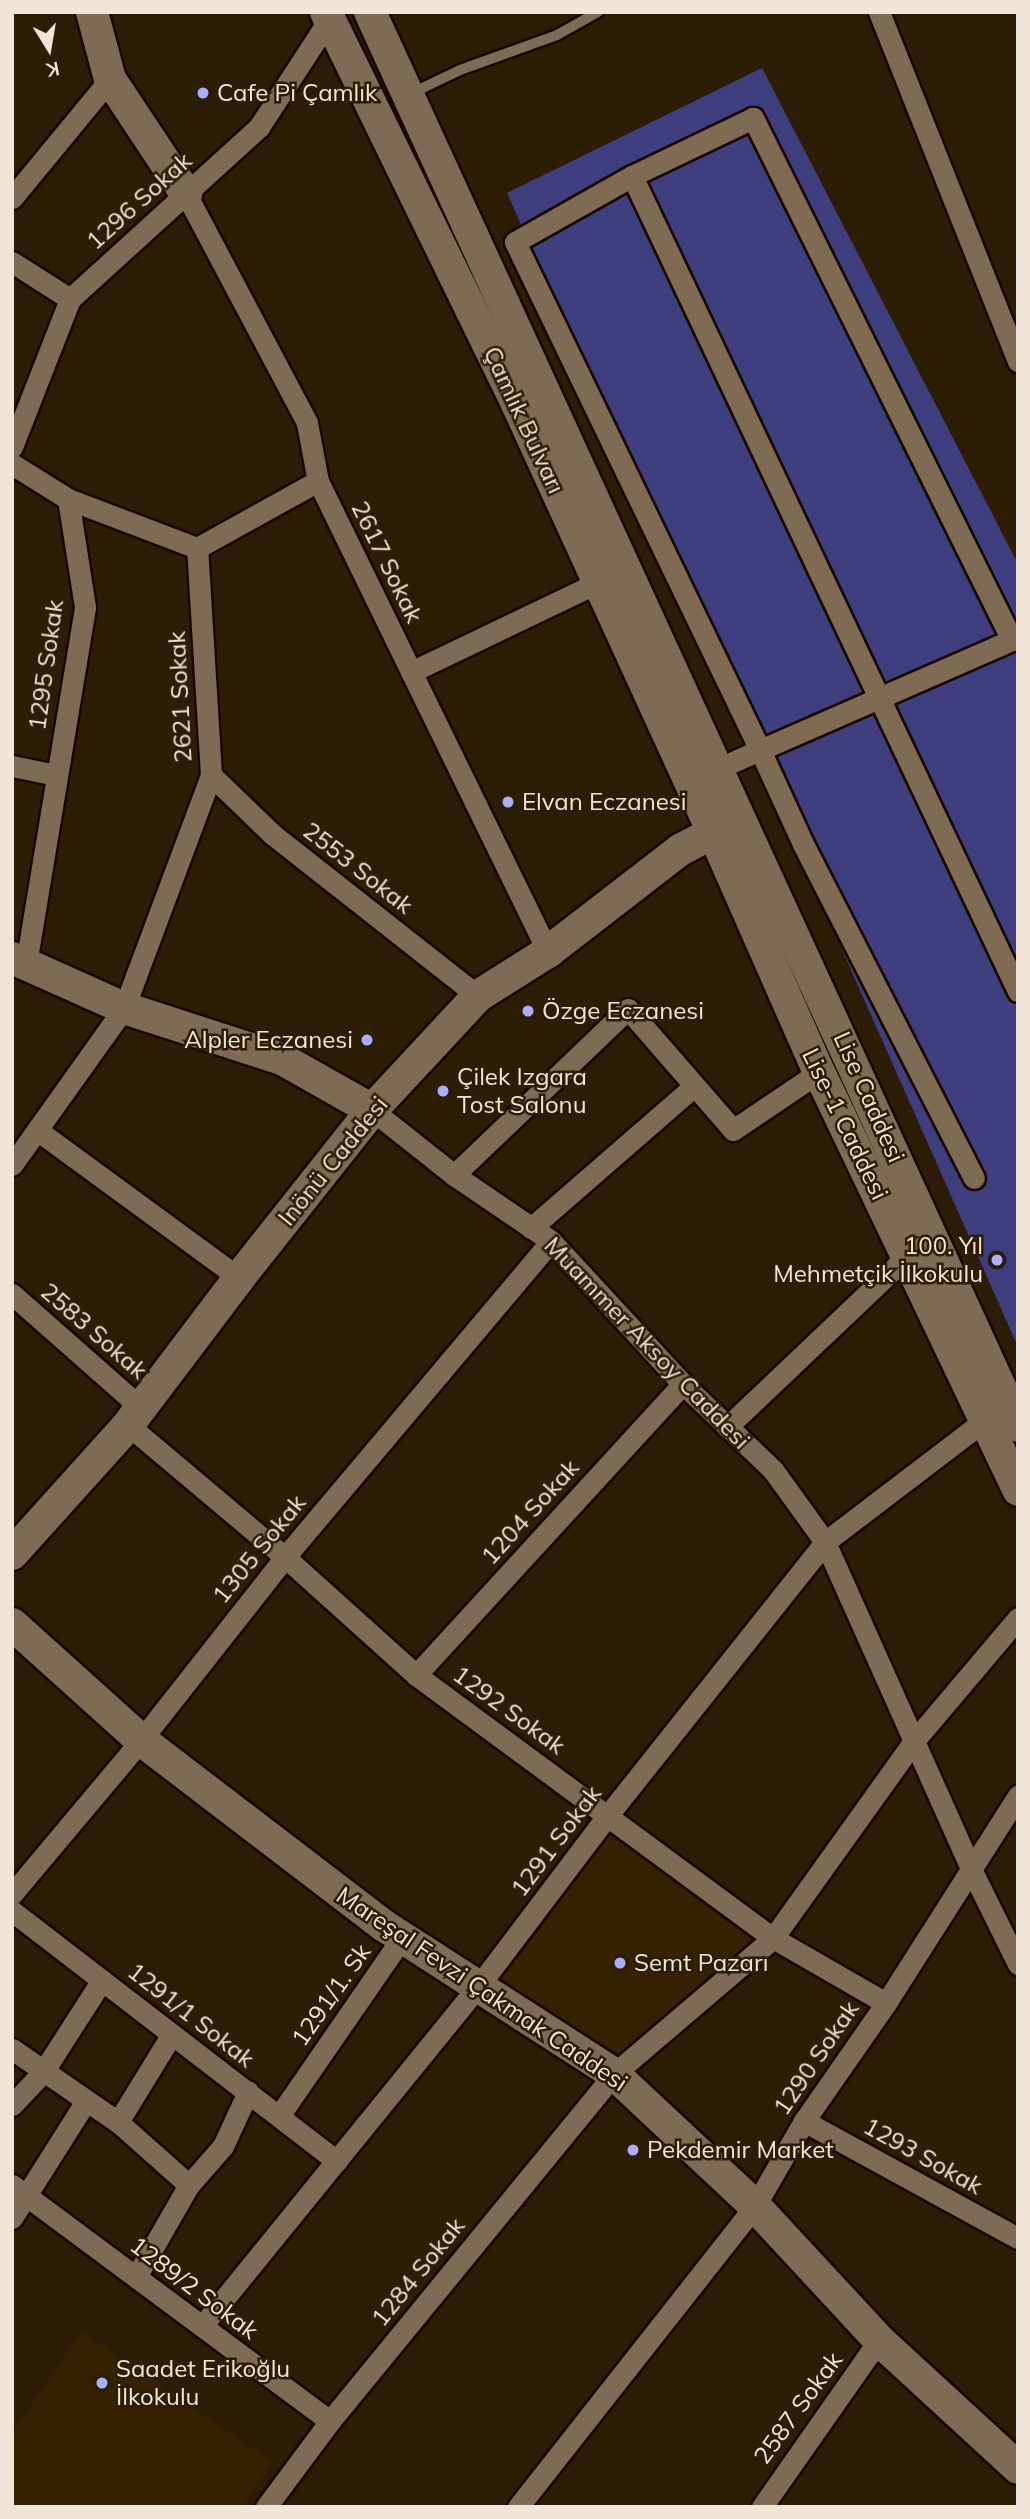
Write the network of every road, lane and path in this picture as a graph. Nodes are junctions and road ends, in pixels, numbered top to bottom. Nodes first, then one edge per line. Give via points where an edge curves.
1 (92, 12) edge
2 (370, 12) edge
3 (598, 12) edge
4 (879, 12) edge
5 (330, 15) edge
6 (110, 79) junction
7 (410, 94) junction
8 (632, 176) junction
9 (15, 187) edge
10 (186, 194) junction
11 (12, 262) edge
12 (70, 299) junction
13 (1018, 361) edge
14 (12, 447) edge
15 (12, 464) edge
16 (318, 481) junction
17 (68, 499) junction
18 (197, 548) junction
19 (599, 582) junction
20 (411, 672) junction
21 (878, 699) junction
22 (760, 750) junction
23 (12, 766) edge
24 (719, 768) junction
25 (56, 775) junction
26 (211, 775) junction
27 (727, 825) junction
28 (548, 952) junction
29 (19, 961) edge
30 (1018, 991) edge
31 (478, 996) junction
32 (124, 1008) junction
33 (819, 1072) junction
34 (693, 1087) junction
35 (372, 1110) junction
36 (37, 1130) junction
37 (12, 1165) edge
38 (454, 1175) junction
39 (974, 1178) dead end
40 (531, 1227) junction
41 (551, 1241) junction
42 (908, 1255) junction
43 (239, 1278) junction
44 (12, 1294) edge
45 (683, 1384) junction
46 (134, 1416) junction
47 (984, 1421) junction
48 (1018, 1426) edge
49 (727, 1427) junction
50 (1018, 1490) edge
51 (825, 1542) junction
52 (15, 1545) edge
53 (285, 1556) junction
54 (1018, 1618) edge
55 (12, 1624) edge
56 (416, 1675) junction
57 (141, 1740) junction
58 (914, 1741) junction
59 (1018, 1796) edge
60 (608, 1815) junction
61 (972, 1871) junction
62 (12, 1894) edge
63 (12, 1911) edge
64 (402, 1938) junction
65 (773, 1938) junction
66 (1018, 1964) edge
67 (102, 1980) junction
68 (477, 1988) junction
69 (886, 2003) junction
70 (172, 2034) junction
71 (12, 2049) edge
72 (43, 2072) junction
73 (614, 2074) junction
74 (248, 2092) junction
75 (86, 2101) junction
76 (12, 2105) edge
77 (279, 2116) junction
78 (804, 2121) junction
79 (118, 2122) junction
80 (337, 2161) junction
81 (189, 2185) junction
82 (20, 2191) edge
83 (755, 2206) junction
84 (12, 2218) edge
85 (1018, 2238) edge
86 (136, 2277) junction
87 (202, 2326) junction
88 (879, 2340) junction
89 (330, 2421) junction
90 (1018, 2468) edge
91 (266, 2507) edge
92 (518, 2507) edge
93 (762, 2507) edge

1 - 6 main road
2 - 7 main road, Çamlık Bulvarı
3 - 7 lane via 557,35 460,70
4 - 13 street
5 - 10 street, 1296 Sokak via 259,127
5 - 19 main road, Çamlık Bulvarı
6 - 9 street
6 - 10 main road
7 - 24 main road, Çamlık Bulvarı
8 - 21 street
8 - 21 street via 753,118 1012,640
8 - 22 street via 514,242
10 - 12 street, 1296 Sokak
10 - 16 street, 2617 Sokak via 307,423
11 - 12 street
12 - 14 street, 1296 Sokak
15 - 17 street
16 - 18 street
16 - 20 street, 2617 Sokak
17 - 18 street
17 - 25 street, 1295 Sokak via 85,607
18 - 26 street, 2621 Sokak
19 - 20 street
19 - 27 main road, Çamlık Bulvarı
20 - 28 street, 2617 Sokak
21 - 22 street
21 - 30 street
22 - 24 street
22 - 39 street via 803,844
23 - 25 street
24 - 27 main road, Lise Caddesi
25 - 29 street, 1295 Sokak
26 - 31 street, 2553 Sokak via 272,834
26 - 32 street, 2621 Sokak
27 - 28 main road, Inönü Caddesi via 680,850
27 - 33 main road, Lise-1 Caddesi
27 - 48 main road, Lise Caddesi
28 - 31 main road, Inönü Caddesi
29 - 32 main road, Muammer Aksoy Caddesi
31 - 35 main road, Inönü Caddesi
32 - 35 main road, Muammer Aksoy Caddesi via 282,1059
32 - 36 street, 2621 Sokak
33 - 34 street via 733,1130
33 - 42 main road, Lise-1 Caddesi
34 - 38 street via 628,1009
34 - 40 street
35 - 38 street, Muammer Aksoy Caddesi
35 - 43 main road, Inönü Caddesi
36 - 37 street, 2621 Sokak
36 - 43 street
38 - 40 street, Muammer Aksoy Caddesi
40 - 41 street, Muammer Aksoy Caddesi
41 - 45 street, Muammer Aksoy Caddesi
41 - 53 street, 1305 Sokak
42 - 47 main road, Lise-1 Caddesi
42 - 49 street
43 - 46 main road, Inönü Caddesi
44 - 46 street, 2583 Sokak
45 - 49 street, Muammer Aksoy Caddesi
45 - 56 street, 1204 Sokak
46 - 52 main road, Inönü Caddesi
46 - 53 street, 1292 Sokak
47 - 50 main road, Lise-1 Caddesi
47 - 51 street, 1291 Sokak
49 - 51 street, Muammer Aksoy Caddesi via 773,1470
51 - 58 street, Muammer Aksoy Caddesi
51 - 60 street, 1291 Sokak
53 - 56 street, 1292 Sokak
53 - 57 street, 1305 Sokak
54 - 58 street, 1284 Sokak
55 - 57 main road, Mareşal Fevzi Çakmak Caddesi
56 - 60 street, 1292 Sokak
57 - 62 street, 1305 Sokak
57 - 64 main road, Mareşal Fevzi Çakmak Caddesi
58 - 61 street, Muammer Aksoy Caddesi
58 - 65 street, 1284 Sokak
59 - 61 street, 1290 Sokak
60 - 65 street, 1292 Sokak
60 - 68 street, 1291 Sokak
61 - 66 street, Muammer Aksoy Caddesi
61 - 69 street, 1290 Sokak
63 - 67 street, 1291/1 Sokak
64 - 68 main road, Mareşal Fevzi Çakmak Caddesi
64 - 77 street, 1291/1. Sk
65 - 69 street, 1292 Sokak
65 - 73 street, 1284 Sokak
67 - 70 street, 1291/1 Sokak
67 - 72 street
68 - 73 main road, Mareşal Fevzi Çakmak Caddesi
68 - 80 street, 1291 Sokak
69 - 78 street, 1290 Sokak
70 - 74 street, 1291/1 Sokak
70 - 79 street
71 - 72 street
72 - 75 street
72 - 76 street
73 - 83 main road, Mareşal Fevzi Çakmak Caddesi
73 - 89 street, 1284 Sokak
74 - 77 street, 1291/1 Sokak
74 - 81 street via 223,2146
75 - 79 street
75 - 82 street
77 - 80 street, 1291/1 Sokak
78 - 83 street, 1290 Sokak
78 - 85 street, 1293 Sokak
79 - 81 street
80 - 87 street, 1291 Sokak
81 - 86 street
82 - 84 street
82 - 86 street, 1289/2 Sokak
83 - 88 main road, Mareşal Fevzi Çakmak Caddesi
83 - 92 street, 1290 Sokak
86 - 87 street, 1289/2 Sokak
87 - 89 street, 1289/2 Sokak
88 - 90 main road, Mareşal Fevzi Çakmak Caddesi
88 - 93 street, 2587 Sokak
89 - 91 street, 1284 Sokak

